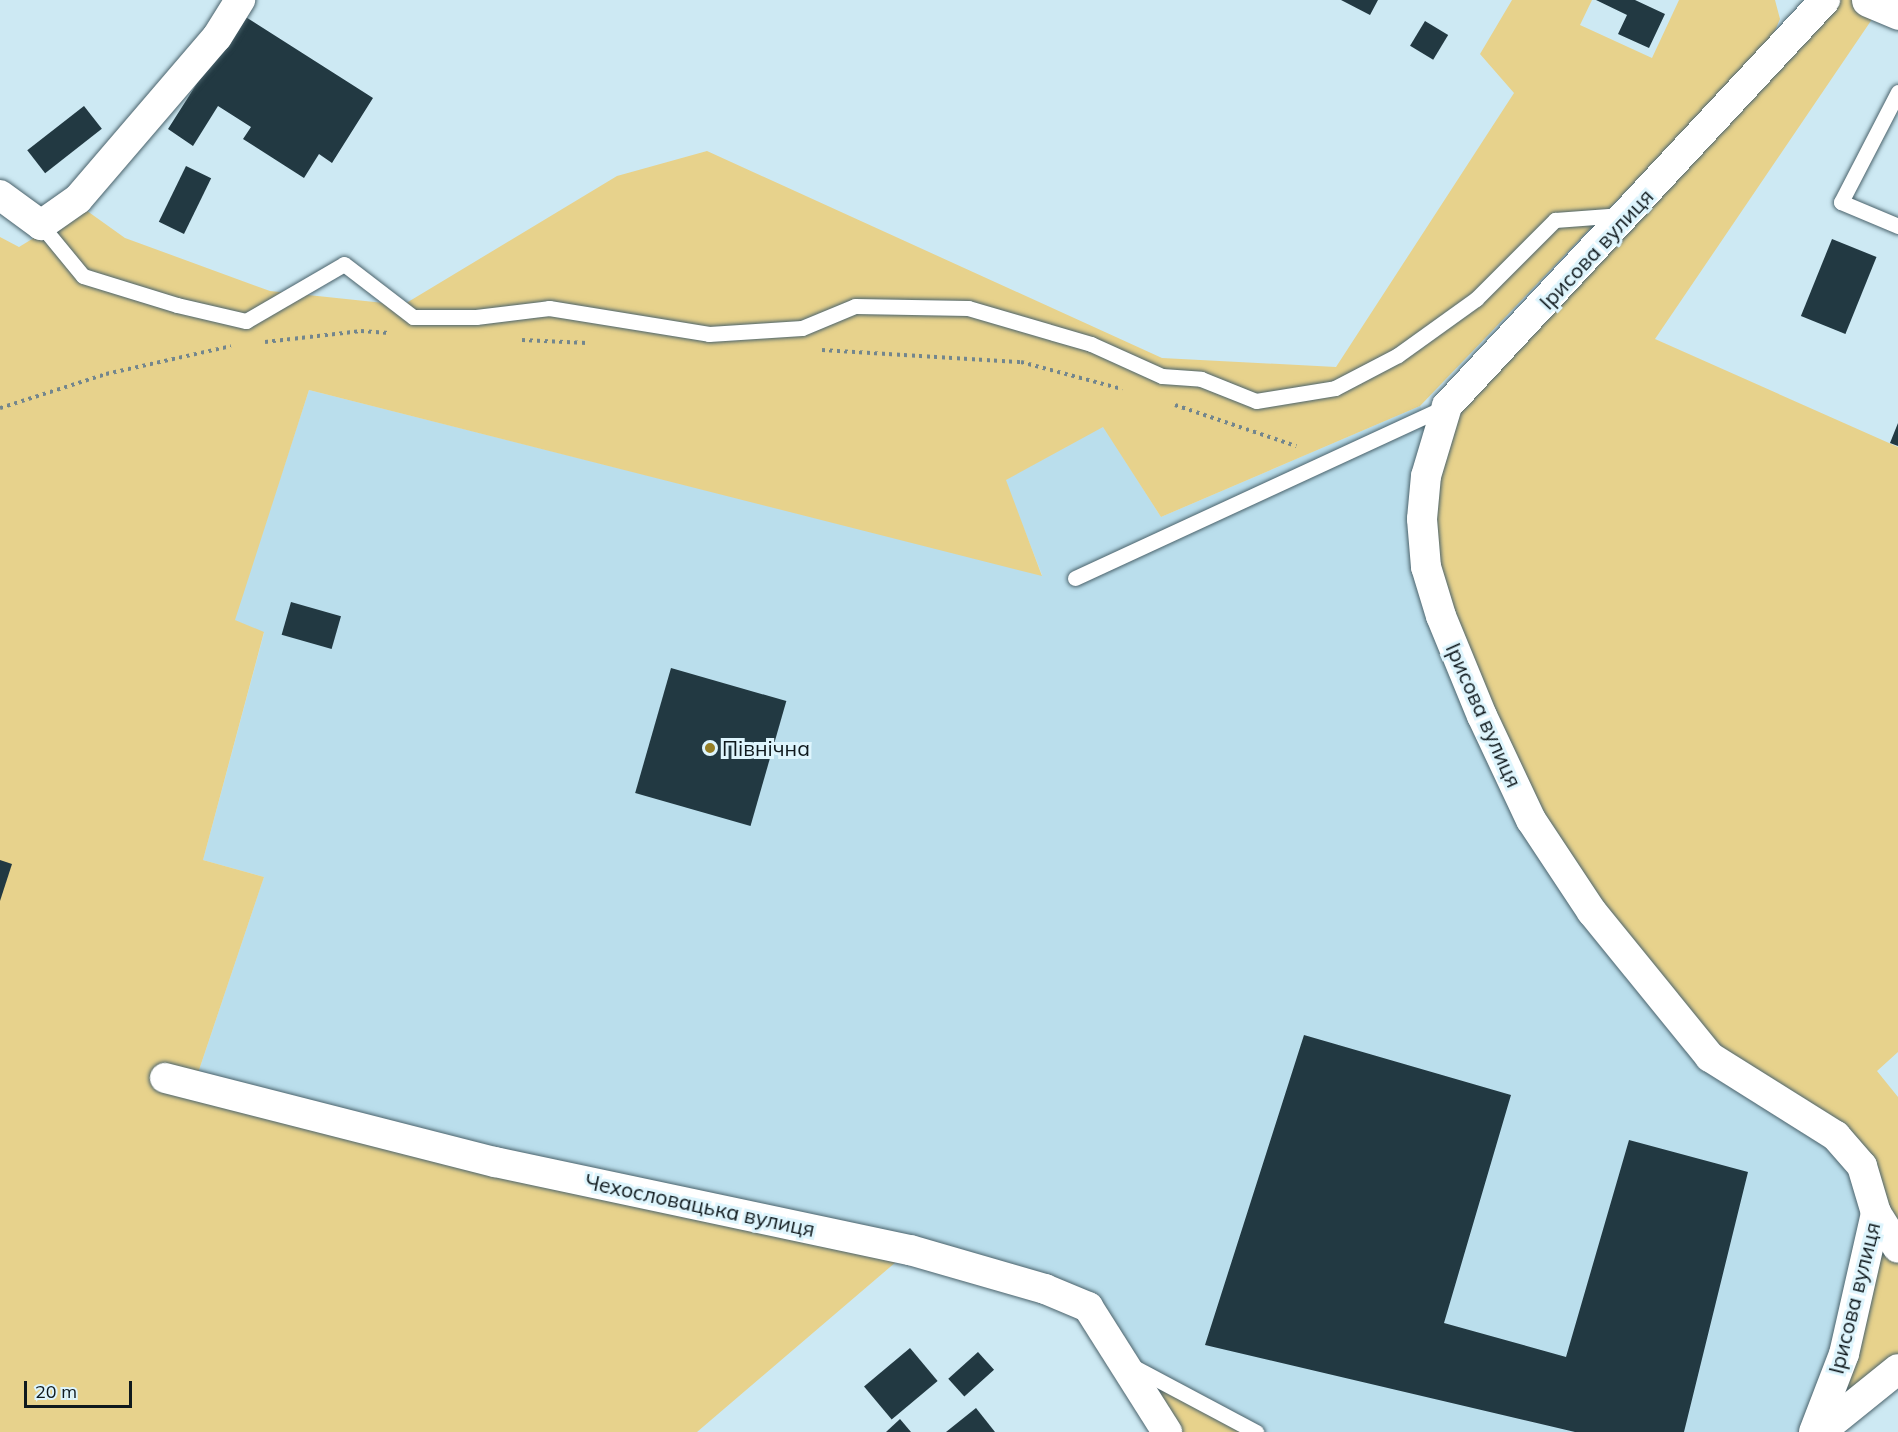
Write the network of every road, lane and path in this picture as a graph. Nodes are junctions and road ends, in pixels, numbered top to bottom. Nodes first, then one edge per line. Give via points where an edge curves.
1 (240, 0) edge
2 (1825, 0) edge
3 (1868, 0) edge
4 (1898, 14) edge
5 (1898, 92) edge
6 (0, 195) edge
7 (1629, 214) junction
8 (41, 225) junction
9 (1898, 226) edge
10 (395, 333) dead end
11 (512, 339) dead end
12 (261, 342) dead end
13 (594, 344) dead end
14 (240, 345) dead end
15 (818, 350) dead end
16 (1131, 392) dead end
17 (1163, 401) dead end
18 (1447, 406) junction
19 (0, 408) edge
20 (1335, 459) junction
21 (1075, 578) dead end
22 (165, 1078) dead end
23 (1876, 1213) junction
24 (1898, 1248) edge
25 (1122, 1361) junction
26 (1898, 1369) edge
27 (1167, 1432) edge
28 (1256, 1432) edge
29 (1814, 1432) edge
30 (1820, 1432) edge

1 - 8 street via 217,37 126,147 78,199
2 - 7 street, Ірисова вулиця
3 - 4 street
5 - 9 lane via 1841,202
6 - 8 street
7 - 8 lane via 1555,220 1476,299 1398,355 1335,388 1256,401 1202,379 1162,376 1090,344 968,308 855,306 802,328 709,334 549,308 476,317 413,317 344,264 246,321 83,276
7 - 18 street, Ірисова вулиця
10 - 12 path via 360,331
11 - 13 path
14 - 19 path via 106,375
15 - 16 path via 1021,362
17 - 20 path
18 - 20 lane
18 - 23 street, Ірисова вулиця via 1426,476 1422,519 1426,567 1441,616 1478,706 1531,820 1592,912 1710,1057 1836,1136 1862,1166
20 - 21 lane
22 - 25 street, Чехословацька вулиця via 495,1162 910,1250 1011,1279 1088,1307
23 - 24 street
23 - 29 street, Ірисова вулиця via 1844,1354
25 - 27 street, Чехословацька вулиця
25 - 28 lane
26 - 30 street

